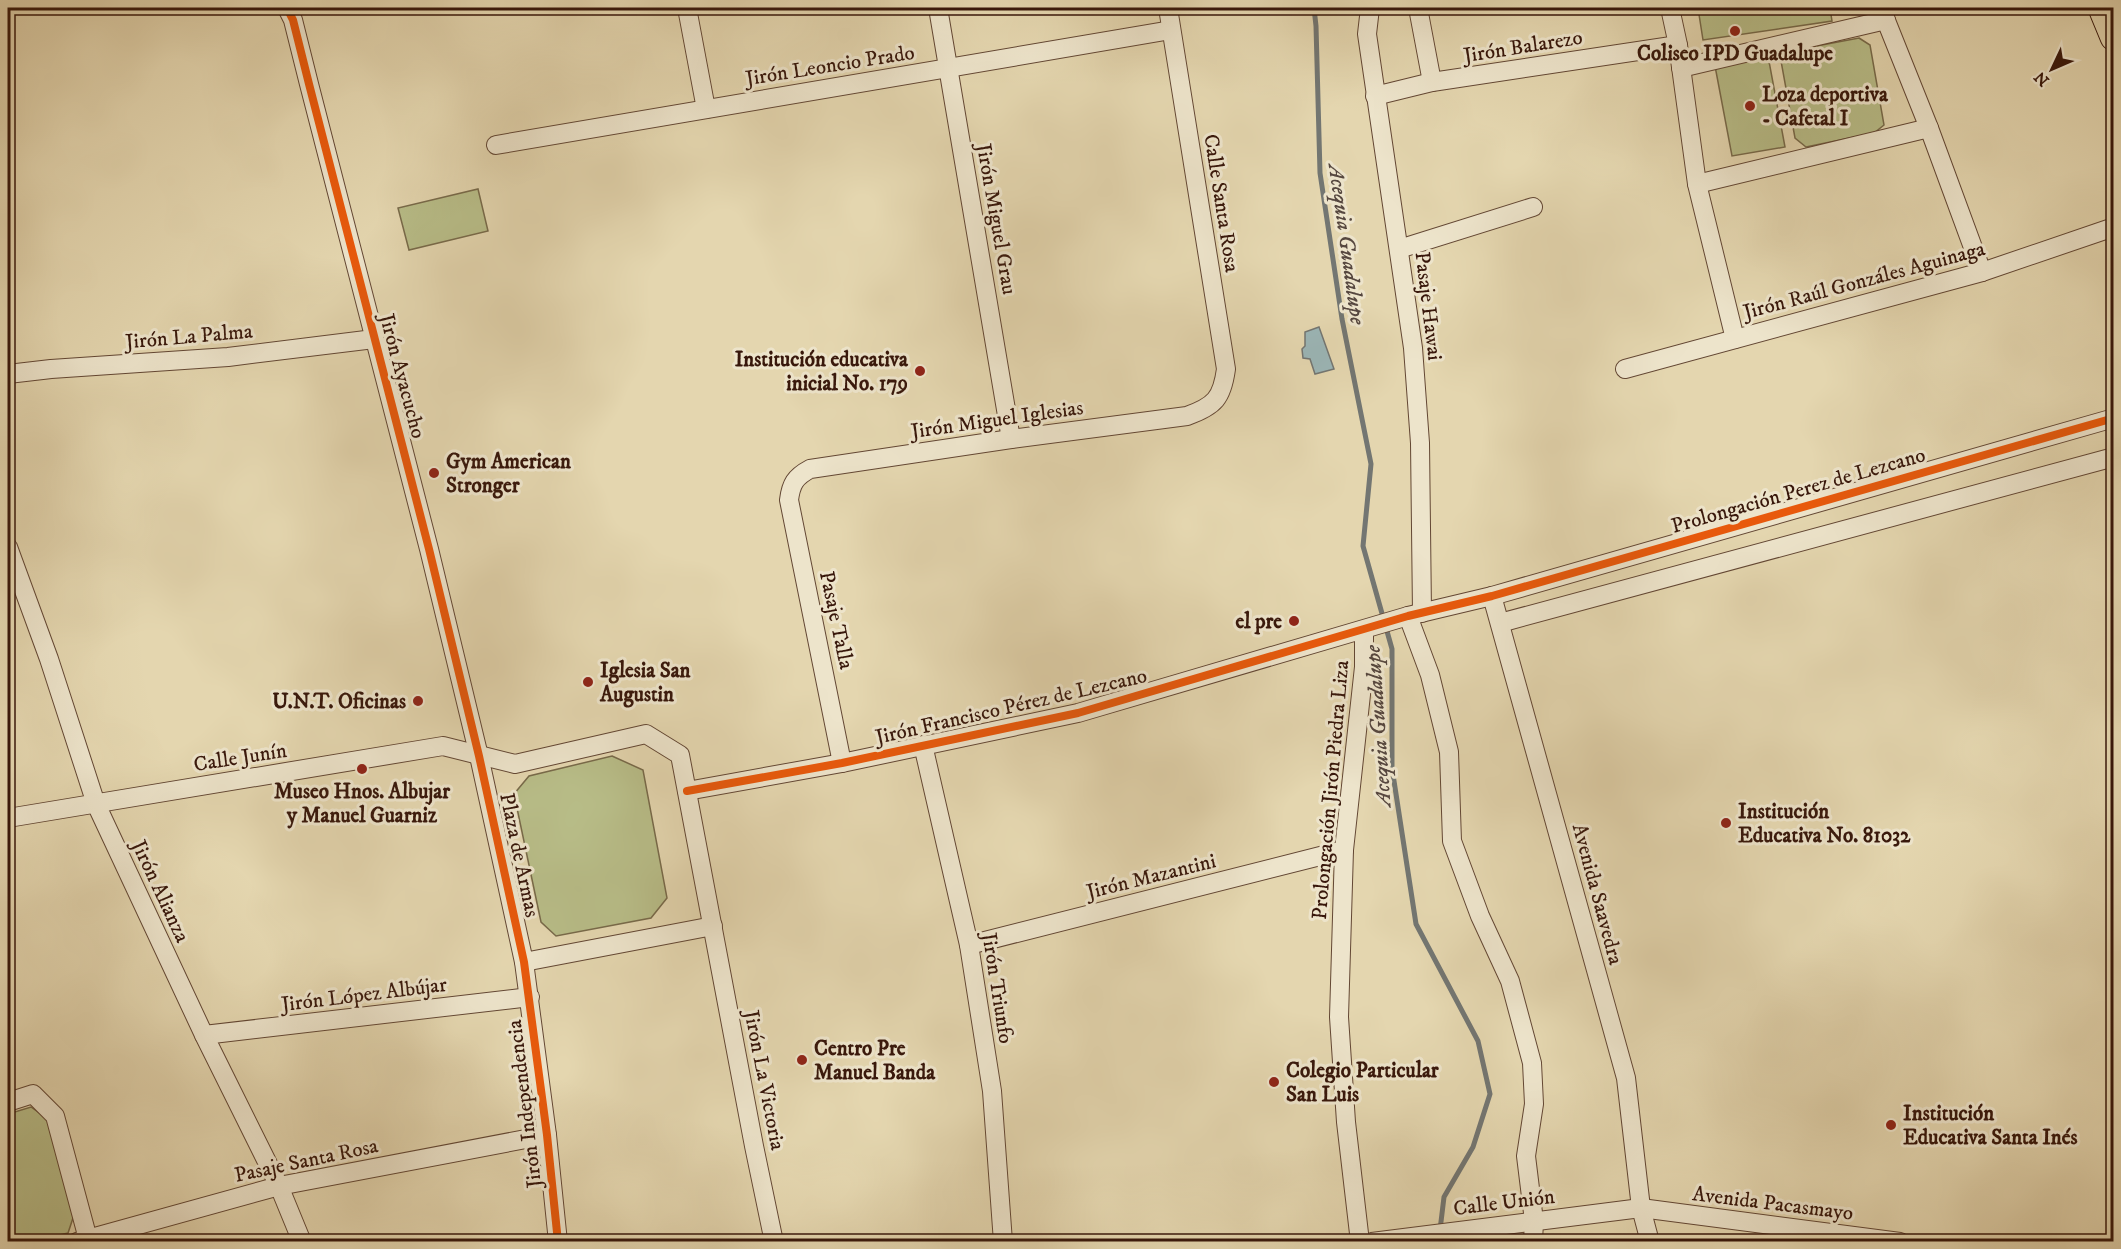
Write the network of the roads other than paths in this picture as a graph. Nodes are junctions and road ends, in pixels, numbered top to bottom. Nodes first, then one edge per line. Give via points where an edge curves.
1 (287, 8) edge
2 (687, 8) edge
3 (938, 8) edge
4 (1168, 8) edge
5 (1370, 8) edge
6 (1418, 8) edge
7 (1670, 8) edge
8 (2102, 8) edge
9 (1883, 14) edge
10 (1171, 30) junction
11 (2114, 37) edge
12 (1678, 45) junction
13 (949, 68) junction
14 (1681, 68) junction
15 (1432, 82) junction
16 (1375, 96) junction
17 (706, 109) junction
18 (1929, 128) junction
19 (496, 145) dead end
20 (1697, 184) junction
21 (1533, 207) dead end
22 (2114, 228) edge
23 (1399, 249) junction
24 (1982, 272) junction
25 (374, 339) junction
26 (1734, 339) junction
27 (1625, 369) dead end
28 (8, 374) edge
29 (1214, 402) joint
30 (2114, 418) edge
31 (1011, 439) junction
32 (2114, 457) edge
33 (791, 485) joint
34 (8, 547) edge
35 (1492, 596) junction
36 (1415, 615) junction
37 (1500, 623) junction
38 (1376, 626) junction
39 (923, 745) junction
40 (479, 756) junction
41 (842, 764) junction
42 (687, 791) junction
43 (96, 804) junction
44 (8, 818) edge
45 (1344, 850) junction
46 (713, 926) junction
47 (969, 945) junction
48 (524, 962) junction
49 (530, 997) junction
50 (204, 1035) junction
51 (8, 1102) edge
52 (547, 1136) junction
53 (279, 1186) junction
54 (1641, 1208) junction
55 (1534, 1221) junction
56 (82, 1240) edge
57 (302, 1242) edge
58 (558, 1242) edge
59 (774, 1242) edge
60 (1004, 1242) edge
61 (1360, 1242) edge
62 (1372, 1242) edge
63 (1533, 1242) edge
64 (1650, 1242) edge
65 (1900, 1242) edge

1 - 25 street, Jirón Ayacucho
2 - 17 street
3 - 13 street, Jirón Miguel Grau
4 - 10 street, Calle Santa Rosa
5 - 16 street, Pasaje Hawai via 1367,34
6 - 15 street
7 - 12 street
8 - 11 highway
9 - 14 street
9 - 18 street
10 - 13 street, Jirón Leoncio Prado
10 - 29 street, Calle Santa Rosa via 1226,369 1223,388
12 - 14 street
12 - 15 street, Jirón Balarezo
13 - 17 street, Jirón Leoncio Prado
13 - 31 street, Jirón Miguel Grau
14 - 20 street
15 - 16 street, Jirón Balarezo
16 - 23 street, Pasaje Hawai
17 - 19 street, Jirón Leoncio Prado
18 - 20 street
18 - 24 street
20 - 26 street
21 - 23 street
22 - 24 street, Jirón Raúl Gonzáles Aguinaga
23 - 36 street, Pasaje Hawai via 1413,348 1420,443
24 - 26 street, Jirón Raúl Gonzáles Aguinaga
25 - 28 street, Jirón La Palma via 228,357
25 - 40 street, Jirón Ayacucho
26 - 27 street, Jirón Raúl Gonzáles Aguinaga
29 - 31 street, Jirón Miguel Iglesias via 1187,416
30 - 35 street, Prolongación Perez de Lezcano
31 - 33 street, Jirón Miguel Iglesias via 810,469 798,475
32 - 37 street
33 - 41 street, Pasaje Talla via 789,500
34 - 43 street, Jirón Alianza
35 - 36 street, Prolongación Perez de Lezcano
35 - 37 street, Avenida Saavedra
36 - 38 street, Jirón Francisco Pérez de Lezcano
36 - 55 street, Pasaje Hawai via 1449,752 1452,841 1510,981 1532,1063 1534,1104 1526,1156
37 - 54 street, Avenida Saavedra via 1626,1078
38 - 39 street, Jirón Francisco Pérez de Lezcano via 1078,713
38 - 45 street, Prolongación Jirón Piedra Liza via 1364,667
39 - 41 street, Jirón Francisco Pérez de Lezcano
39 - 47 street, Jirón Triunfo
40 - 42 street, Plaza de Armas via 515,764 646,734 680,755
40 - 43 street, Calle Junín via 443,746
40 - 48 street, Plaza de Armas
41 - 42 street, Jirón Francisco Pérez de Lezcano
42 - 46 street, Plaza de Armas
43 - 44 street, Calle Junín
43 - 50 street, Jirón Alianza
45 - 47 street, Jirón Mazantini
45 - 61 street, Prolongación Jirón Piedra Liza via 1339,1017
46 - 48 street
46 - 59 street, Jirón La Victoria
47 - 60 street, Jirón Triunfo via 992,1090
48 - 49 street, Jirón Independencia
49 - 50 street, Jirón López Albújar
49 - 52 street, Jirón Independencia
50 - 53 street, Jirón Alianza
51 - 56 street via 33,1094 55,1116
52 - 53 street, Pasaje Santa Rosa
52 - 58 street, Jirón Independencia
53 - 56 street, Pasaje Santa Rosa
53 - 57 street, Jirón Alianza
54 - 55 street, Calle Unión
54 - 64 street, Avenida Saavedra
54 - 65 street, Avenida Pacasmayo
55 - 62 street, Calle Unión
55 - 63 street, Pasaje Hawai

